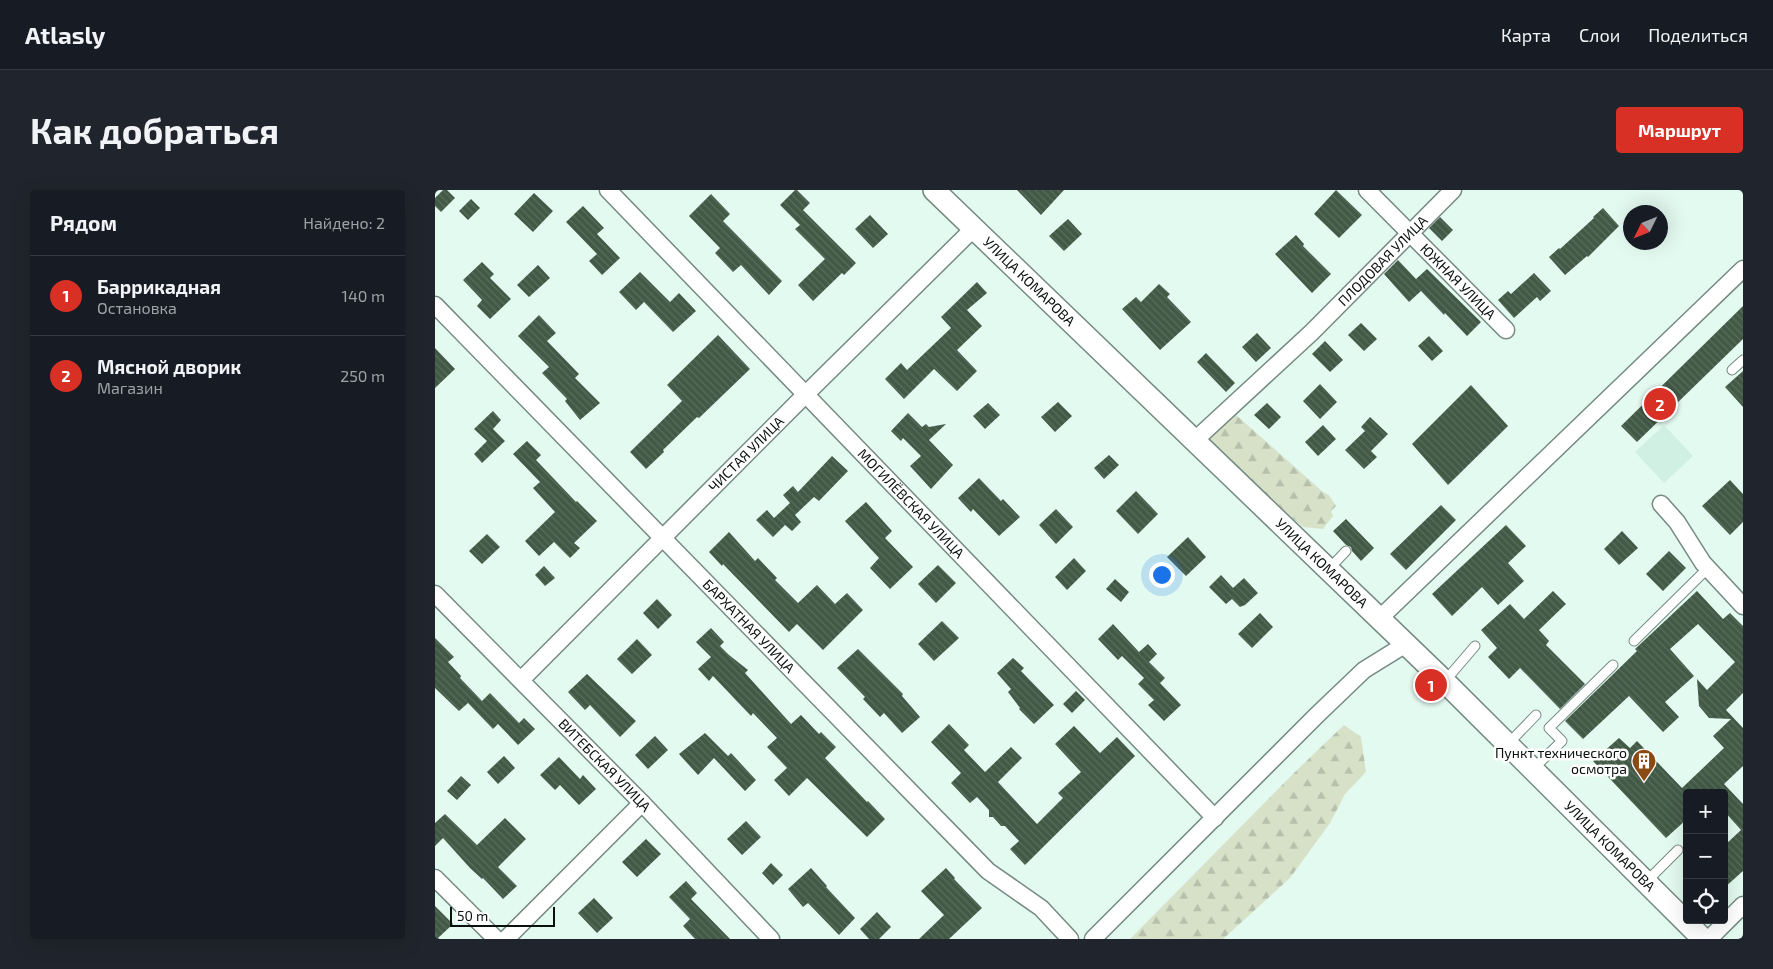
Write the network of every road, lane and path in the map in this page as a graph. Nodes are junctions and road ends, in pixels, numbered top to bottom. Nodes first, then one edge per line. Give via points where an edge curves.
1 (608, 190) edge
2 (934, 190) edge
3 (1367, 190) edge
4 (1453, 190) edge
5 (973, 229) junction
6 (1409, 233) junction
7 (1743, 269) edge
8 (435, 305) edge
9 (1506, 330) dead end
10 (1743, 360) edge
11 (1732, 370) dead end
12 (805, 395) junction
13 (1194, 442) junction
14 (1661, 504) dead end
15 (662, 538) junction
16 (1346, 551) dead end
17 (1708, 568) junction
18 (1328, 570) junction
19 (435, 594) edge
20 (1743, 606) edge
21 (1379, 619) junction
22 (1634, 641) dead end
23 (1406, 644) junction
24 (1475, 646) dead end
25 (1613, 665) dead end
26 (521, 680) junction
27 (1445, 681) junction
28 (1536, 715) dead end
29 (1508, 744) junction
30 (1533, 769) junction
31 (642, 802) junction
32 (1215, 818) junction
33 (1678, 850) dead end
34 (435, 878) edge
35 (1646, 882) junction
36 (1743, 905) edge
37 (496, 939) edge
38 (506, 939) edge
39 (771, 939) edge
40 (1070, 939) edge
41 (1093, 939) edge
42 (1703, 939) edge
43 (1709, 939) edge

1 - 12 street, МОГИЛЁВСКАЯ УЛИЦА
2 - 5 street, УЛИЦА КОМАРОВА
3 - 6 street, ЮЖНАЯ УЛИЦА
4 - 6 street, ПЛОДОВАЯ УЛИЦА
5 - 12 street, ЧИСТАЯ УЛИЦА
5 - 13 street, УЛИЦА КОМАРОВА
6 - 9 street, ЮЖНАЯ УЛИЦА
6 - 13 street, ПЛОДОВАЯ УЛИЦА via 1312,332
7 - 21 street
8 - 15 street, БАРХАТНАЯ УЛИЦА
10 - 11 lane
12 - 15 street, ЧИСТАЯ УЛИЦА
12 - 32 street, МОГИЛЁВСКАЯ УЛИЦА
13 - 18 street, УЛИЦА КОМАРОВА
14 - 17 street
15 - 26 street, ЧИСТАЯ УЛИЦА
15 - 40 street, БАРХАТНАЯ УЛИЦА via 988,871 1041,908
16 - 18 lane
17 - 20 street
17 - 22 lane
18 - 21 street, УЛИЦА КОМАРОВА
19 - 26 street, ВИТЕБСКАЯ УЛИЦА
21 - 23 street, УЛИЦА КОМАРОВА
23 - 27 street, УЛИЦА КОМАРОВА
23 - 32 street via 1364,670
24 - 27 lane
25 - 30 lane via 1549,728 1561,741
26 - 31 street, ВИТЕБСКАЯ УЛИЦА
27 - 29 street, УЛИЦА КОМАРОВА
28 - 29 lane
29 - 30 street, УЛИЦА КОМАРОВА
30 - 35 street, УЛИЦА КОМАРОВА
31 - 38 street
31 - 39 street, ВИТЕБСКАЯ УЛИЦА
32 - 41 street
33 - 35 lane
34 - 37 street
35 - 42 street, УЛИЦА КОМАРОВА
36 - 43 street

